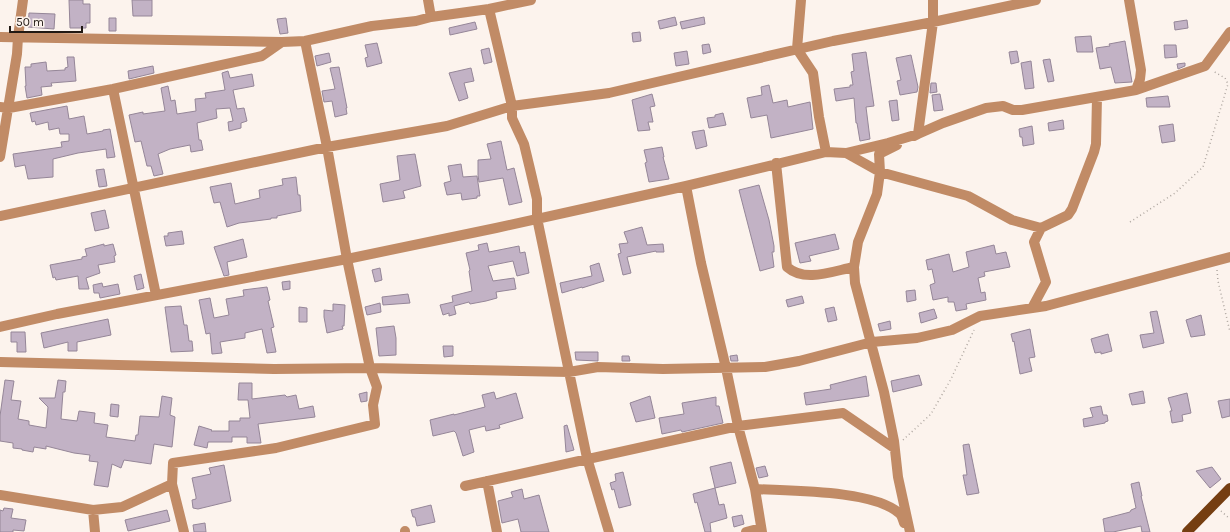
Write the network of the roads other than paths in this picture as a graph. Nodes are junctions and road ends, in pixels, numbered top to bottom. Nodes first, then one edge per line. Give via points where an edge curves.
1 (23, 0) edge
2 (428, 0) edge
3 (531, 0) edge
4 (802, 0) edge
5 (933, 0) edge
6 (1036, 0) edge
7 (1129, 0) edge
8 (489, 9) junction
9 (431, 17) junction
10 (933, 22) junction
11 (1230, 32) edge
12 (18, 37) junction
13 (0, 38) edge
14 (305, 40) junction
15 (282, 42) junction
16 (797, 49) junction
17 (113, 89) junction
18 (1136, 90) junction
19 (1097, 97) junction
20 (512, 106) junction
21 (4, 107) edge
22 (918, 134) junction
23 (327, 147) junction
24 (826, 152) junction
25 (846, 153) junction
26 (0, 157) edge
27 (776, 163) junction
28 (880, 172) junction
29 (686, 186) junction
30 (133, 188) junction
31 (0, 216) edge
32 (537, 218) junction
33 (1041, 228) junction
34 (1230, 257) edge
35 (347, 259) junction
36 (854, 267) junction
37 (156, 295) junction
38 (1032, 308) junction
39 (0, 327) edge
40 (872, 342) junction
41 (0, 362) edge
42 (370, 368) junction
43 (726, 368) junction
44 (569, 372) junction
45 (738, 426) junction
46 (894, 448) junction
47 (588, 458) junction
48 (487, 481) junction
49 (172, 484) junction
50 (465, 486) dead end
51 (1230, 488) edge
52 (755, 489) junction
53 (0, 495) edge
54 (93, 510) junction
55 (761, 530) edge
56 (95, 532) edge
57 (184, 532) edge
58 (497, 532) edge
59 (609, 532) edge
60 (746, 532) edge
61 (909, 532) edge
62 (1187, 532) edge

1 - 12 street
2 - 9 street
3 - 8 street
4 - 16 street
5 - 10 street
6 - 10 street
7 - 18 street via 1141,70
8 - 9 street
8 - 20 street
9 - 14 street
10 - 16 street
10 - 22 street
11 - 18 street via 1206,66
12 - 13 street
12 - 15 street
12 - 21 street via 17,54
14 - 15 street
14 - 23 street
15 - 17 street via 262,56
16 - 20 street via 609,93
16 - 24 street via 814,73
17 - 21 street
17 - 30 street
18 - 19 street
19 - 22 street via 1022,110 1003,106 990,107
19 - 33 street via 1096,144 1072,209 1068,215
20 - 23 street via 447,126
20 - 32 street via 512,118 524,144 537,199
21 - 26 street
22 - 25 street
22 - 28 street via 879,154
23 - 30 street
23 - 35 street
24 - 25 street
24 - 27 street
25 - 28 street
27 - 29 street
27 - 36 street via 787,267 793,272 812,276
28 - 33 street via 968,196 1012,220
28 - 36 street via 877,194 858,242
29 - 32 street
29 - 43 street
30 - 31 street
30 - 37 street
32 - 35 street
32 - 44 street
33 - 38 street via 1034,242 1046,282
34 - 38 street
35 - 37 street
35 - 42 street
36 - 40 street via 855,283
37 - 39 street
38 - 40 street via 980,316 952,330 917,338
40 - 43 street via 799,361 765,367
40 - 46 street
41 - 42 street via 274,369
42 - 44 street
42 - 49 street via 377,387 372,405 375,424 276,448 173,463
43 - 44 street via 598,368
43 - 45 street
44 - 47 street
45 - 46 street via 843,413
45 - 47 street
45 - 52 street
46 - 61 street
47 - 48 street
47 - 59 street
48 - 50 street
48 - 58 street
49 - 54 street via 122,507
49 - 57 street
51 - 62 main road
52 - 55 street
52 - 61 street via 831,493 878,501 900,513
53 - 54 street
54 - 56 street
55 - 60 street

